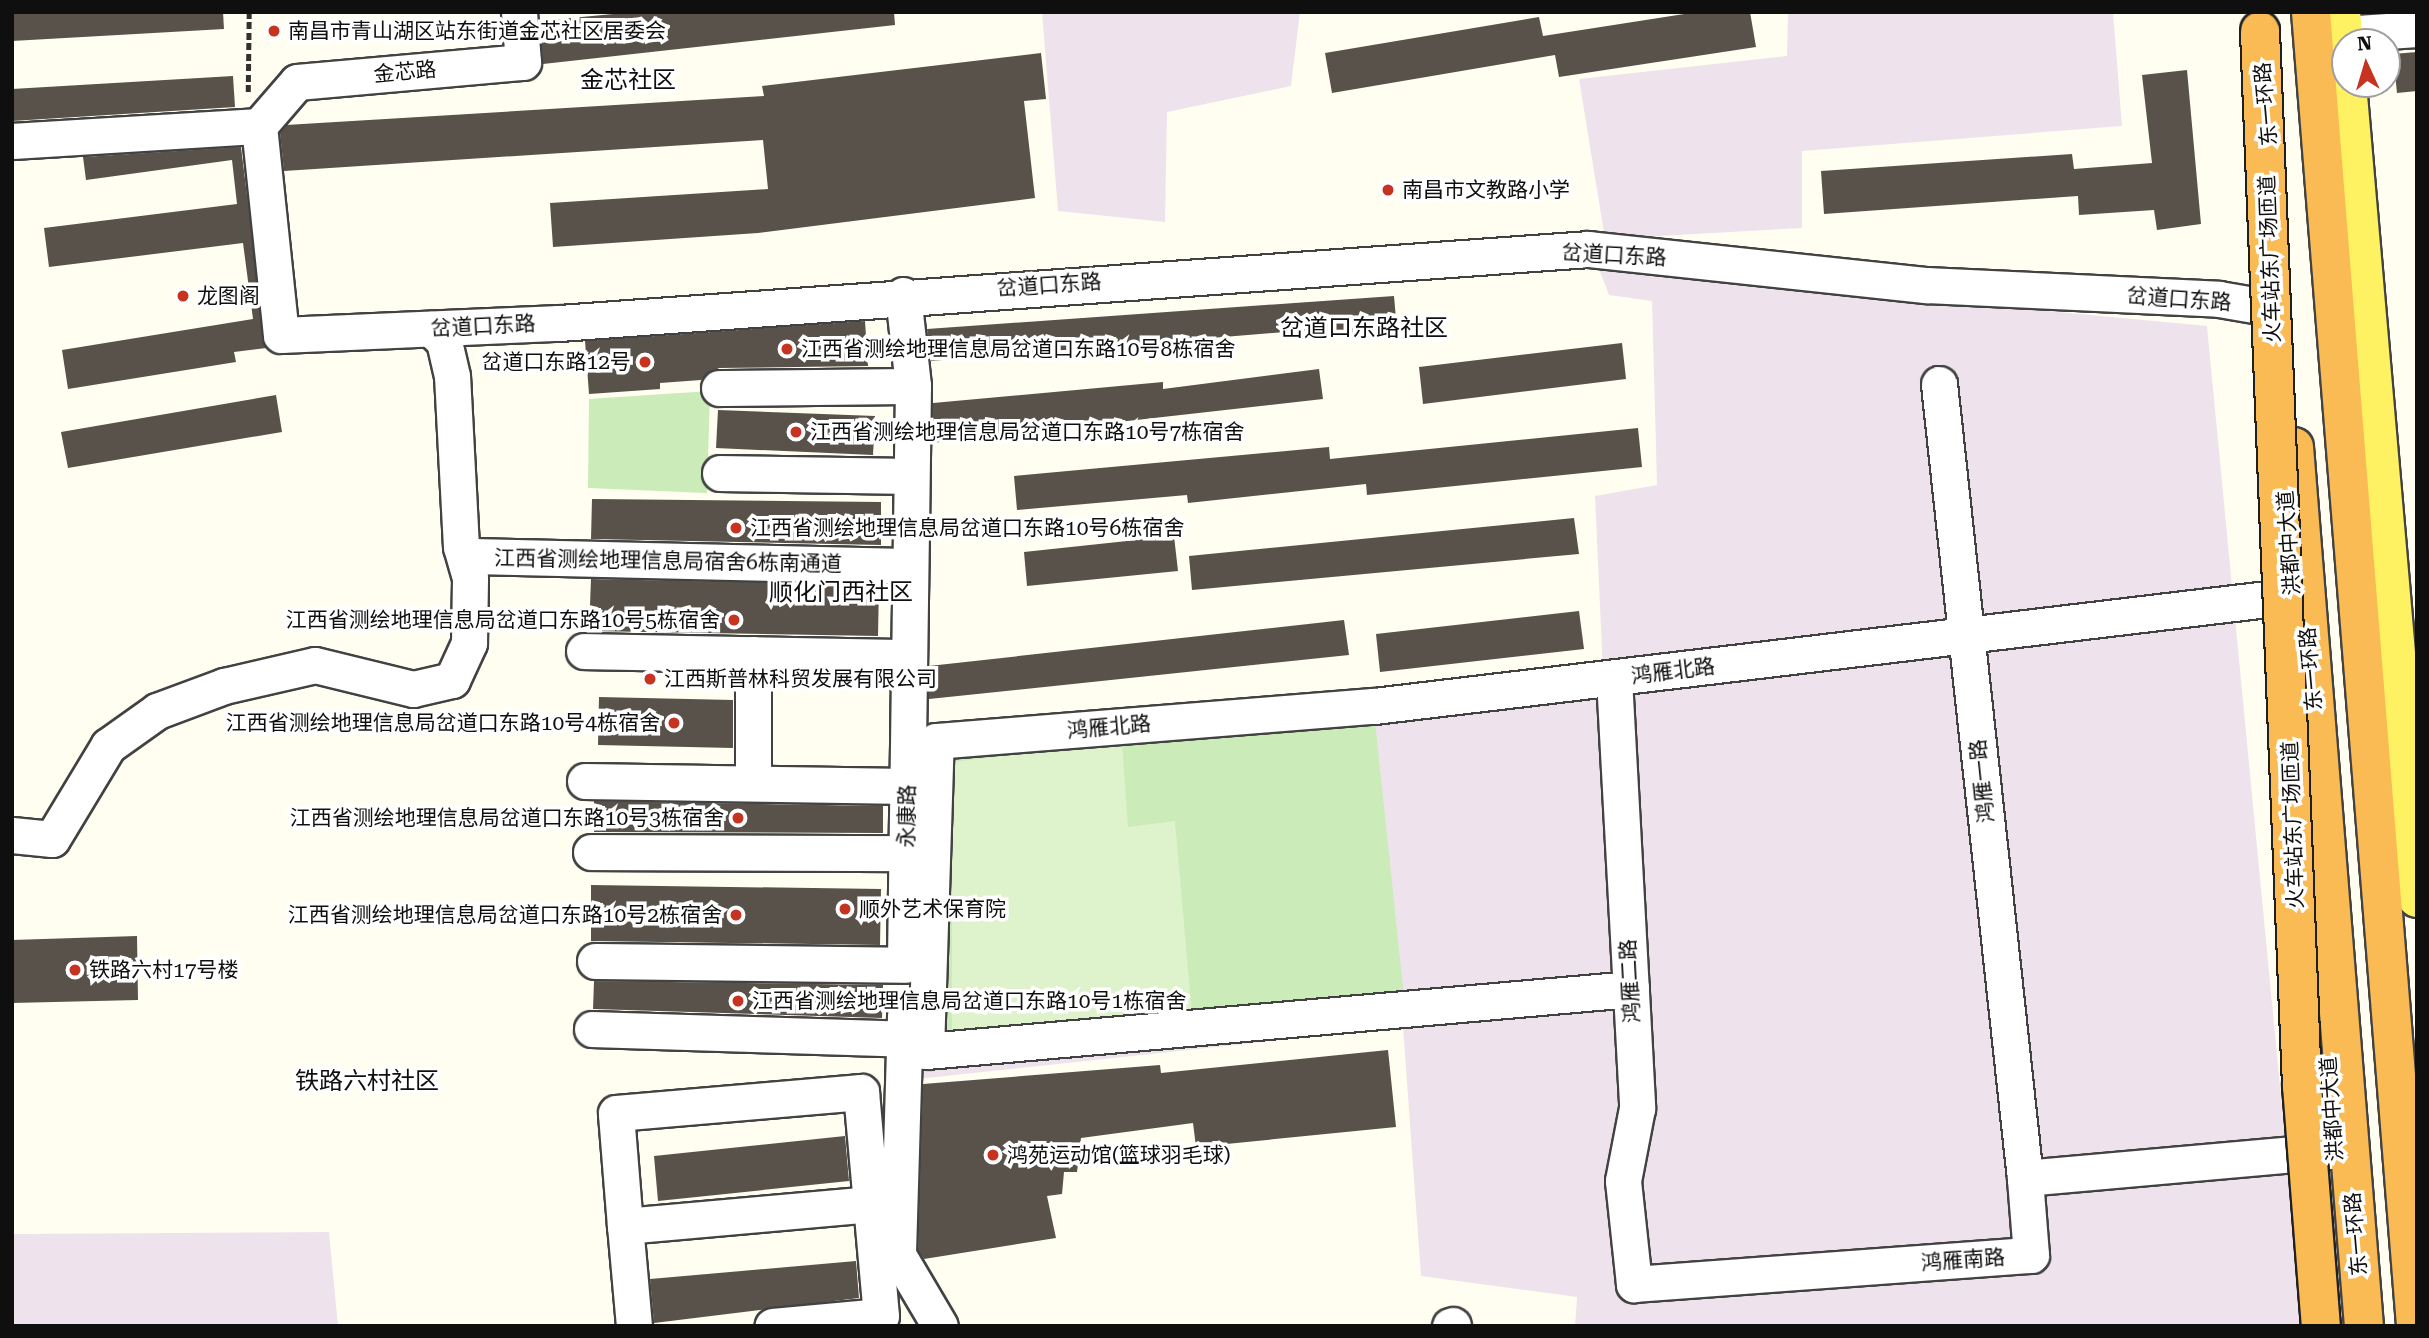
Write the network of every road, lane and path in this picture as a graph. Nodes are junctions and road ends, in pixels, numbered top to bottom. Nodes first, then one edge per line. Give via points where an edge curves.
1 (249, 12) edge
2 (519, 12) edge
3 (2311, 12) edge
4 (2256, 18) edge
5 (2348, 98) edge
6 (258, 126) junction
7 (12, 141) edge
8 (903, 295) junction
9 (2271, 308) junction
10 (431, 329) junction
11 (1939, 384) dead end
12 (913, 386) junction
13 (719, 388) dead end
14 (720, 473) dead end
15 (911, 476) junction
16 (468, 556) junction
17 (910, 566) junction
18 (2293, 596) junction
19 (1967, 635) junction
20 (584, 651) dead end
21 (753, 654) junction
22 (909, 656) junction
23 (1614, 678) junction
24 (2408, 695) edge
25 (584, 781) dead end
26 (753, 783) junction
27 (907, 786) junction
28 (12, 835) edge
29 (591, 852) dead end
30 (906, 853) junction
31 (2417, 898) edge
32 (595, 961) dead end
33 (905, 965) junction
34 (1631, 989) junction
35 (592, 1029) dead end
36 (904, 1039) junction
37 (2336, 1150) junction
38 (2025, 1178) junction
39 (2407, 1197) junction
40 (871, 1203) junction
41 (625, 1226) junction
42 (2417, 1259) edge
43 (1634, 1284) joint
44 (634, 1326) edge
45 (772, 1326) edge
46 (940, 1326) edge
47 (2322, 1326) edge
48 (2349, 1326) edge
49 (2364, 1326) edge
50 (2416, 1326) edge

1 - 6 path via 246,69
2 - 6 street, 金芯路 via 523,62 297,82
3 - 39 highway
4 - 9 main road, 洪都中大道
4 - 47 highway, 火车站东广场匝道, bridge via 2302,1086
4 - 49 highway, 东一环路, bridge
5 - 24 main road
6 - 7 street
6 - 10 street, 岔道口东路 via 281,335
8 - 9 street, 岔道口东路 via 1588,249 1926,285 2219,299
8 - 10 street, 岔道口东路
8 - 12 street, 永康路
9 - 18 main road, 洪都中大道
10 - 16 street via 444,341 452,376 461,547
11 - 19 street, 鸿雁一路
12 - 13 street
12 - 15 street, 永康路
14 - 15 street
15 - 17 street, 永康路
16 - 17 street, 江西省测绘地理信息局宿舍6栋南通道
16 - 28 street via 469,643 452,680 413,689 314,665 225,686 158,711 108,746 52,839
17 - 22 street, 永康路
18 - 19 street, 鸿雁北路
18 - 37 main road, 洪都中大道
19 - 23 street, 鸿雁北路
19 - 38 street, 鸿雁一路
20 - 21 street
21 - 22 street
21 - 26 street
22 - 27 street, 永康路
23 - 34 street, 鸿雁二路
23 - 34 street, 鸿雁北路 via 1374,706 936,741 926,1051
24 - 31 main road
25 - 26 street
26 - 27 street
27 - 30 street, 永康路
29 - 30 street
30 - 33 street, 永康路
32 - 33 street
33 - 36 street, 永康路
34 - 43 street, 鸿雁二路 via 1637,1108 1623,1181
35 - 36 street
36 - 46 street, 永康路 via 898,1255
37 - 38 street
37 - 48 main road, 洪都中大道
38 - 43 street, 鸿雁南路 via 2031,1255
39 - 42 main road
39 - 50 highway
40 - 41 street
40 - 41 street via 862,1092 616,1113
40 - 45 street via 881,1316
41 - 44 street

